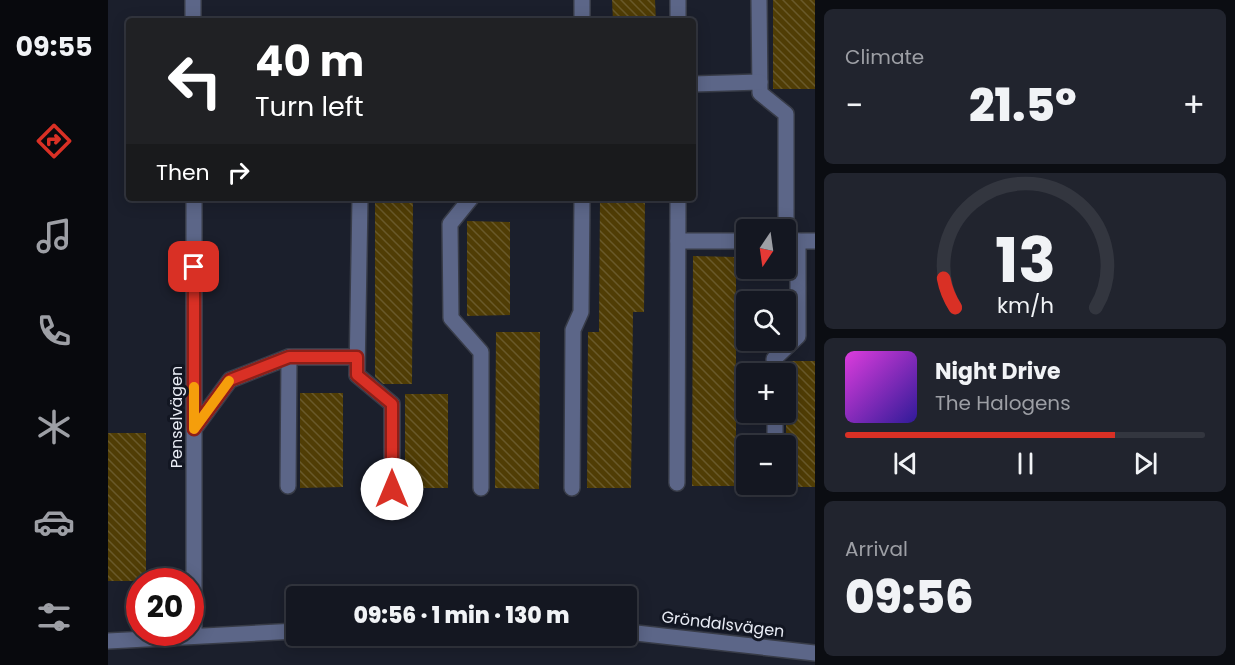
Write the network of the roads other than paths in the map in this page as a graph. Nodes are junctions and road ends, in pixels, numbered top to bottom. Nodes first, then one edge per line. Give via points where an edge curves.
1 (193, 0) edge
2 (582, 0) edge
3 (678, 0) edge
4 (759, 0) edge
5 (193, 18) edge
6 (582, 18) edge
7 (678, 18) edge
8 (759, 82) junction
9 (696, 84) edge
10 (194, 201) edge
11 (360, 201) edge
12 (469, 201) edge
13 (582, 201) edge
14 (678, 201) edge
15 (786, 219) edge
16 (678, 241) junction
17 (736, 241) edge
18 (796, 241) edge
19 (815, 241) edge
20 (794, 279) edge
21 (289, 357) junction
22 (357, 357) junction
23 (774, 363) edge
24 (194, 429) junction
25 (677, 483) dead end
26 (288, 486) dead end
27 (481, 488) dead end
28 (392, 489) dead end
29 (572, 489) dead end
30 (194, 568) edge
31 (286, 632) edge
32 (637, 633) edge
33 (204, 636) edge
34 (126, 639) edge
35 (108, 640) edge
36 (815, 653) edge

1 - 5 street
2 - 6 street
3 - 7 street
4 - 8 street
8 - 9 street
8 - 15 street via 760,93 786,114
10 - 24 street, Penselvägen
11 - 22 street
12 - 27 street via 450,224 451,318 481,352
13 - 29 street via 581,312 573,330
14 - 16 street
16 - 17 street
16 - 25 street
18 - 19 street
20 - 23 street via 798,336
21 - 22 street
21 - 24 street via 230,380
21 - 26 street
22 - 28 street via 357,375 392,404
24 - 30 street, Penselvägen
31 - 33 street
32 - 36 street, Gröndalsvägen
34 - 35 street

